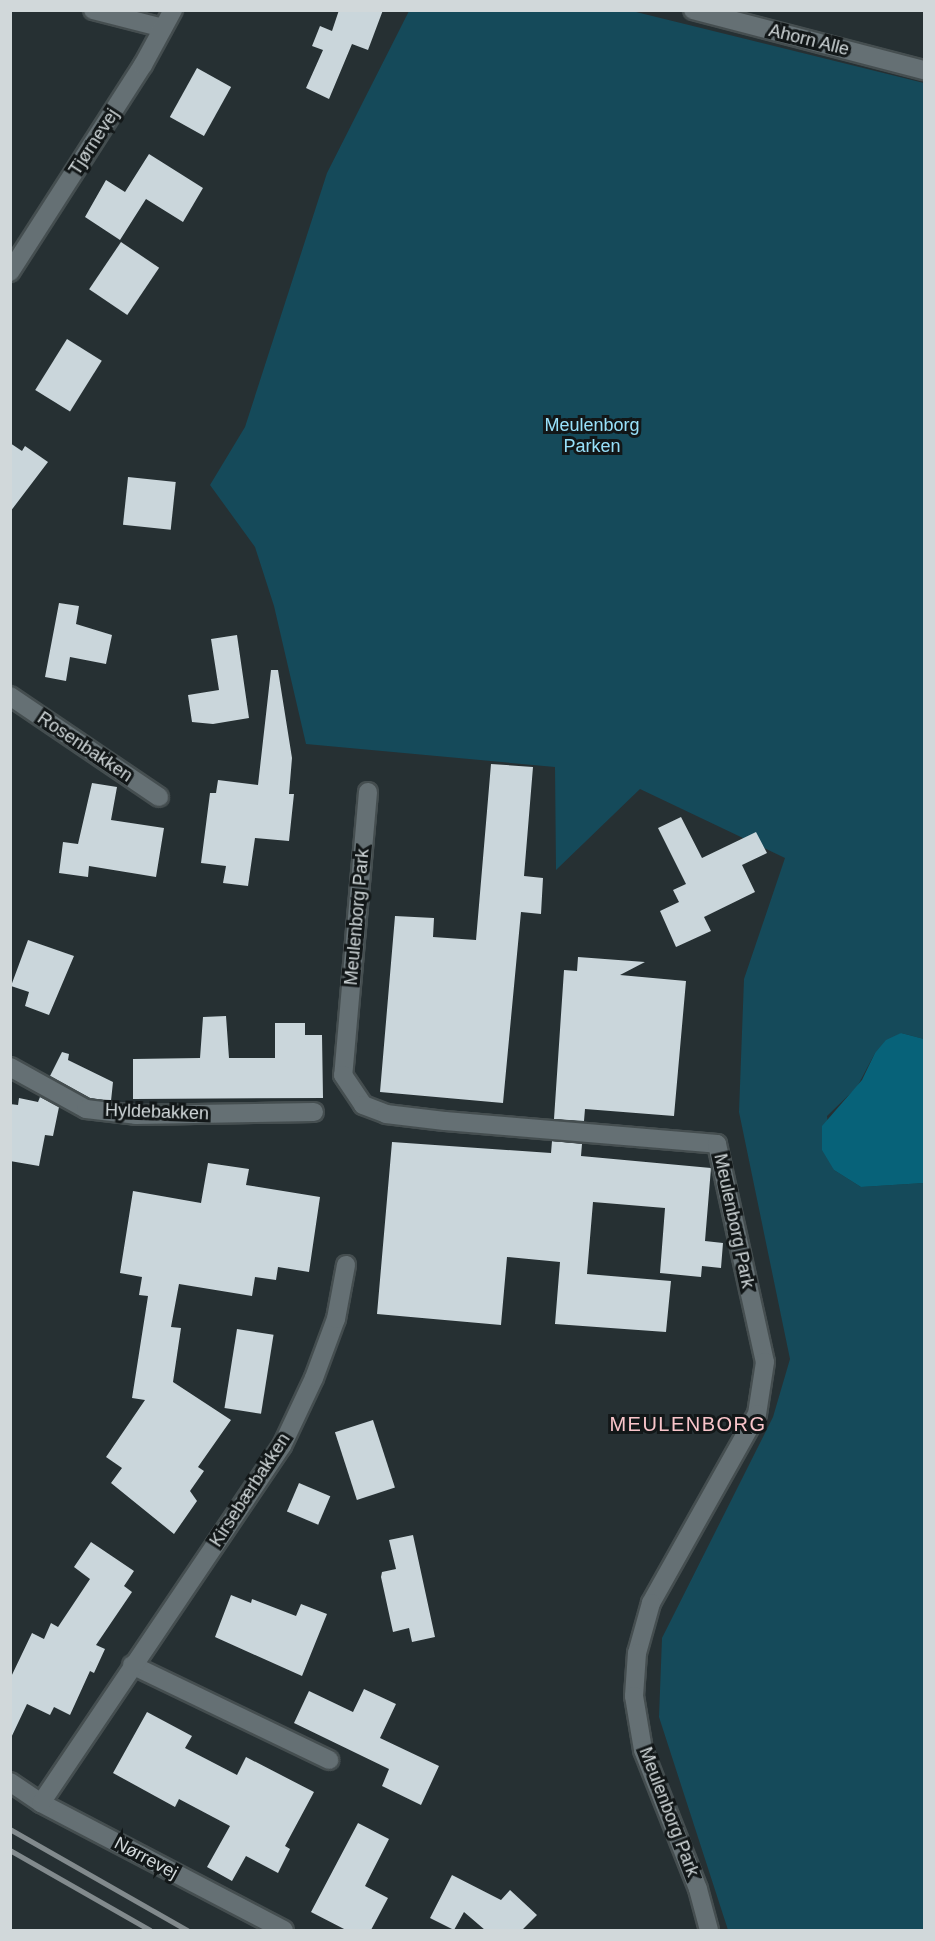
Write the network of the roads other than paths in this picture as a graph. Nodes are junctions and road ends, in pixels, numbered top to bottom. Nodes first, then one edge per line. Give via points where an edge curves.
1 (93, 10) edge
2 (173, 10) edge
3 (693, 10) edge
4 (163, 28) junction
5 (924, 70) edge
6 (10, 272) edge
7 (10, 696) edge
8 (368, 792) dead end
9 (159, 797) dead end
10 (10, 1067) edge
11 (314, 1113) dead end
12 (346, 1265) dead end
13 (132, 1665) junction
14 (328, 1760) dead end
15 (10, 1782) edge
16 (41, 1803) junction
17 (284, 1930) edge
18 (709, 1930) edge

1 - 4 street
2 - 4 street, Tjørnevej
3 - 5 street, Ahorn Alle
4 - 6 street, Tjørnevej
7 - 9 street, Rosenbakken
8 - 18 street, Meulenborg Park via 344,1076 363,1106 386,1114 445,1121 717,1144 765,1362 757,1414 651,1603 637,1653 634,1696 643,1750 698,1889
10 - 11 street, Hyldebakken via 86,1109 136,1116
12 - 13 street, Kirsebærbakken via 336,1318 314,1378 282,1446
13 - 14 street
13 - 16 street, Kirsebærbakken
15 - 16 street, Nørrevej
16 - 17 street, Nørrevej

